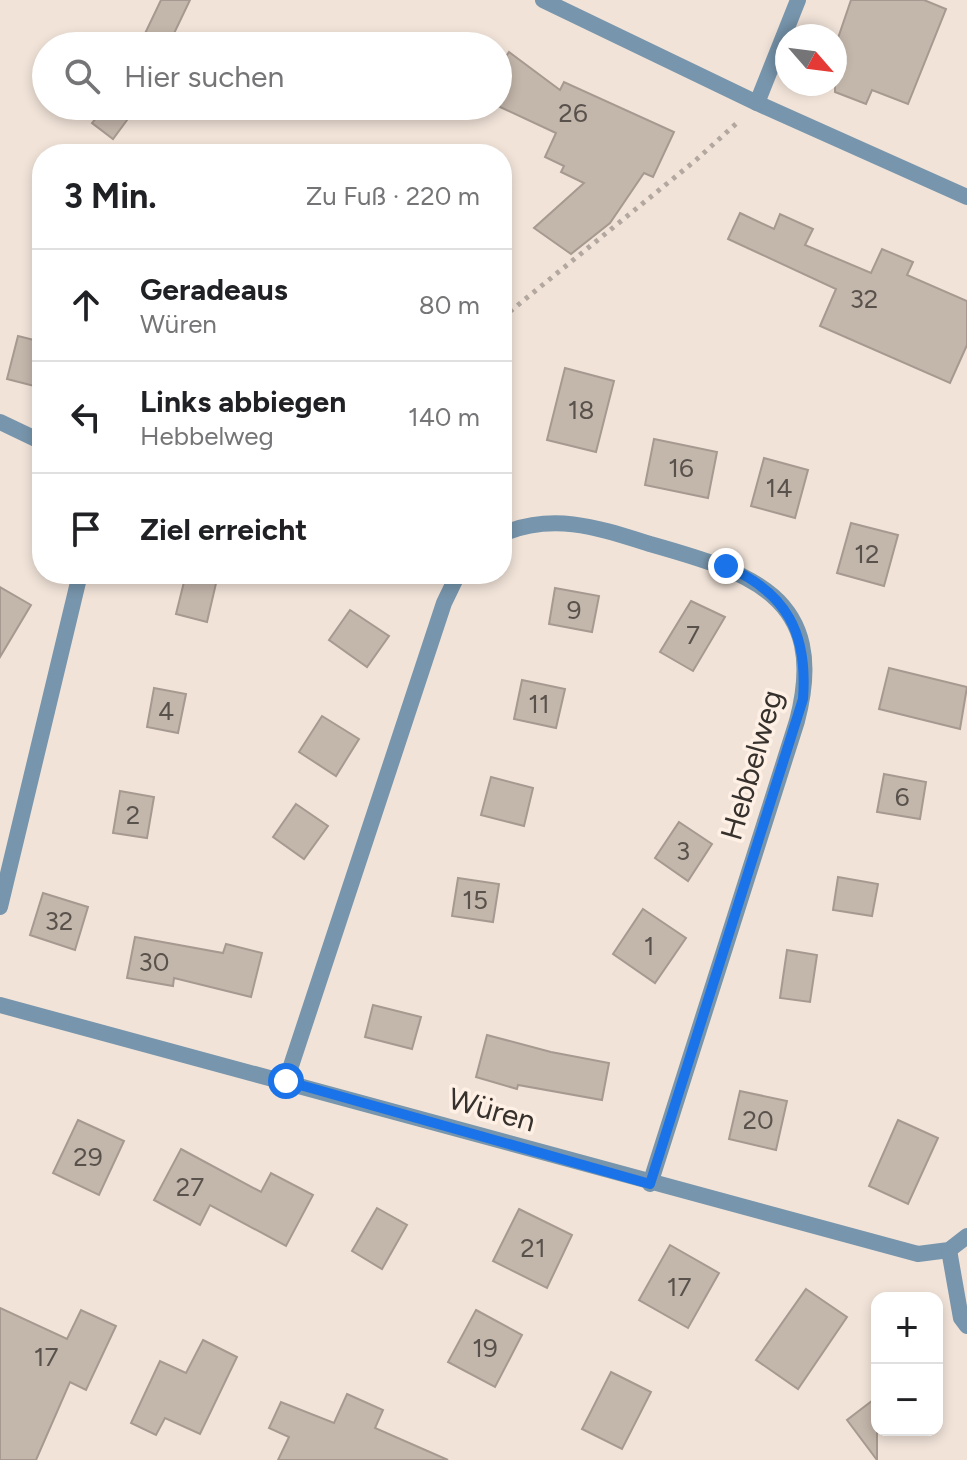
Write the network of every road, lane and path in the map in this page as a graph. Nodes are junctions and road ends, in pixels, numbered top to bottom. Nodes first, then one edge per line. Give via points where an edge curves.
1 (543, 0) edge
2 (798, 0) edge
3 (757, 103) junction
4 (967, 197) edge
5 (512, 310) edge
6 (0, 422) edge
7 (32, 437) edge
8 (512, 530) edge
9 (78, 584) edge
10 (453, 584) edge
11 (0, 907) edge
12 (0, 1005) edge
13 (286, 1081) junction
14 (650, 1184) junction
15 (967, 1236) edge
16 (949, 1250) junction
17 (967, 1326) edge

1 - 3 street
2 - 3 street
3 - 4 street
3 - 5 path via 696,160
6 - 7 street
8 - 14 street, Hebbelweg via 551,521 581,523 726,566 767,590 795,627 802,647 805,674 797,721
9 - 11 street
10 - 13 street
12 - 13 street, Würen
13 - 14 street, Würen
14 - 16 street, Würen via 918,1254
15 - 16 street
16 - 17 street

